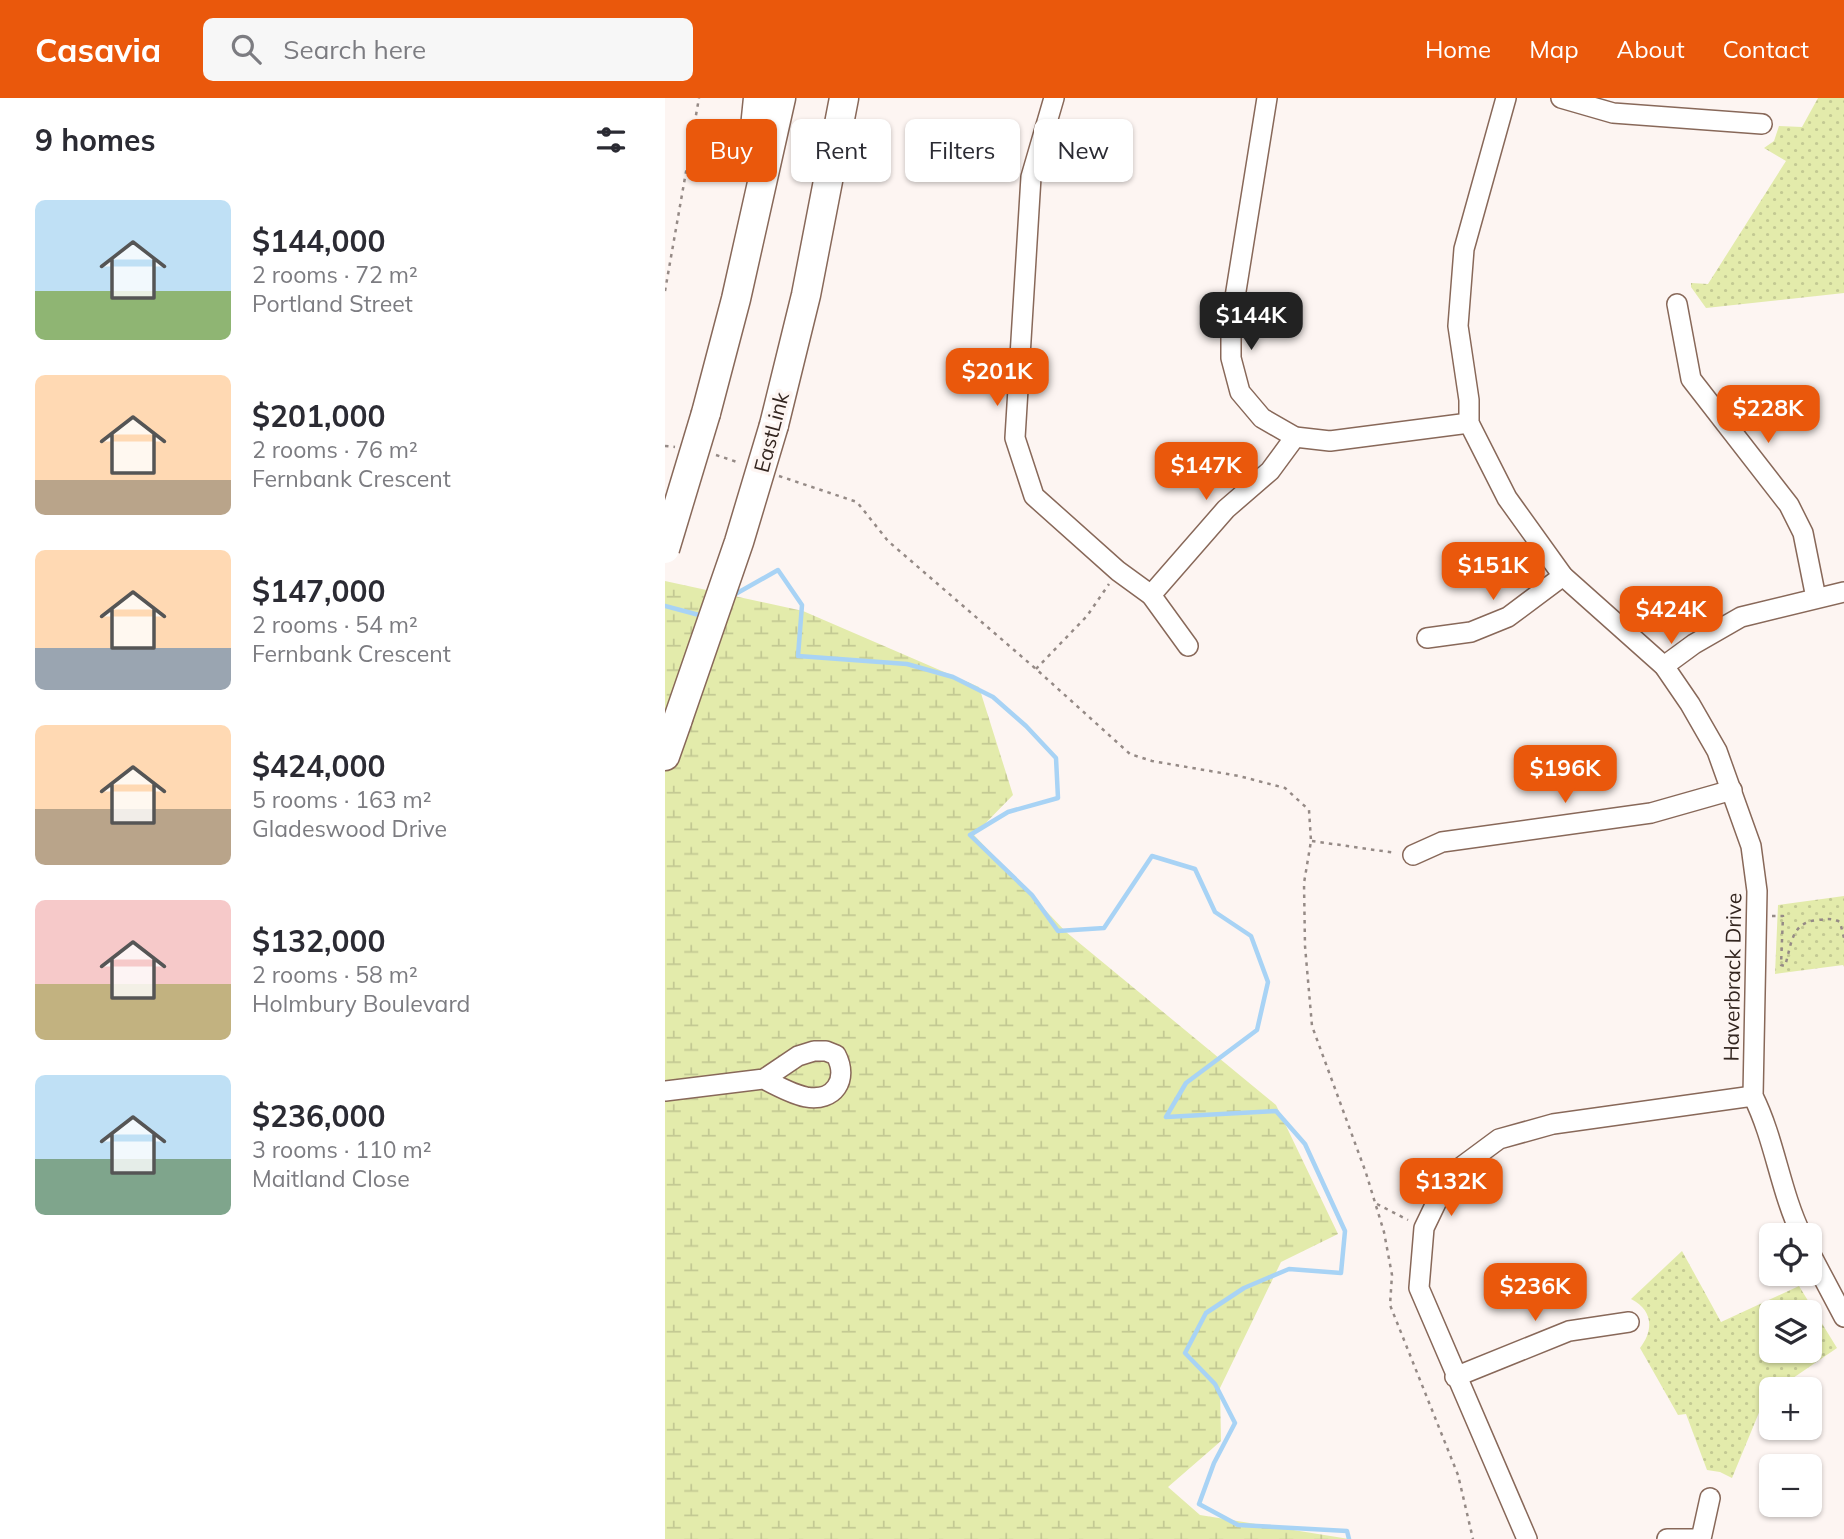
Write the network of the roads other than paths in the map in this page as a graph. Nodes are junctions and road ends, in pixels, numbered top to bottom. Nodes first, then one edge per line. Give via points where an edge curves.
1 (758, 98) edge
2 (781, 98) edge
3 (844, 98) edge
4 (857, 98) edge
5 (1054, 98) edge
6 (1267, 98) edge
7 (1506, 98) edge
8 (1561, 98) edge
9 (1762, 124) dead end
10 (816, 247) junction
11 (736, 299) junction
12 (1677, 304) dead end
13 (1469, 423) junction
14 (1295, 437) junction
15 (665, 549) edge
16 (1563, 576) junction
17 (1844, 592) edge
18 (1151, 595) junction
19 (1816, 598) junction
20 (1427, 638) dead end
21 (1188, 646) dead end
22 (1664, 666) junction
23 (665, 756) edge
24 (1732, 790) junction
25 (1413, 855) road end
26 (764, 1079) dead end
27 (665, 1091) edge
28 (1753, 1096) junction
29 (1796, 1223) edge
30 (1822, 1274) edge
31 (1842, 1309) edge
32 (1629, 1322) dead end
33 (1455, 1377) junction
34 (1710, 1497) dead end
35 (1527, 1539) edge
36 (1667, 1539) edge
37 (1696, 1539) edge
38 (1702, 1539) edge

1 - 11 highway
2 - 11 highway
3 - 10 highway, EastLink
4 - 10 highway
5 - 18 street via 1031,177 1015,438 1034,496
6 - 14 street via 1231,321 1231,358 1240,392 1262,418
7 - 13 street, Haverbrack Drive via 1464,249 1458,326
8 - 9 street via 1613,113
10 - 23 highway, EastLink, bridge via 774,425 740,542
11 - 15 highway, bridge
12 - 19 street via 1691,379 1789,505 1803,533
13 - 14 street via 1330,441
13 - 16 street, Haverbrack Drive via 1507,498
14 - 18 street via 1270,471 1226,509
16 - 20 street via 1509,617 1471,632
16 - 22 street, Haverbrack Drive
17 - 19 street
18 - 21 street
19 - 22 street via 1741,617
22 - 24 street, Haverbrack Drive via 1717,751
24 - 25 street via 1651,813 1442,842
24 - 28 street, Haverbrack Drive via 1751,846 1757,891
26 - 27 street
28 - 29 street, Haverbrack Drive
28 - 33 street via 1553,1125 1499,1139 1449,1176 1424,1228 1419,1288
30 - 31 street
32 - 33 street via 1569,1331
33 - 35 street
34 - 38 street
36 - 37 street

